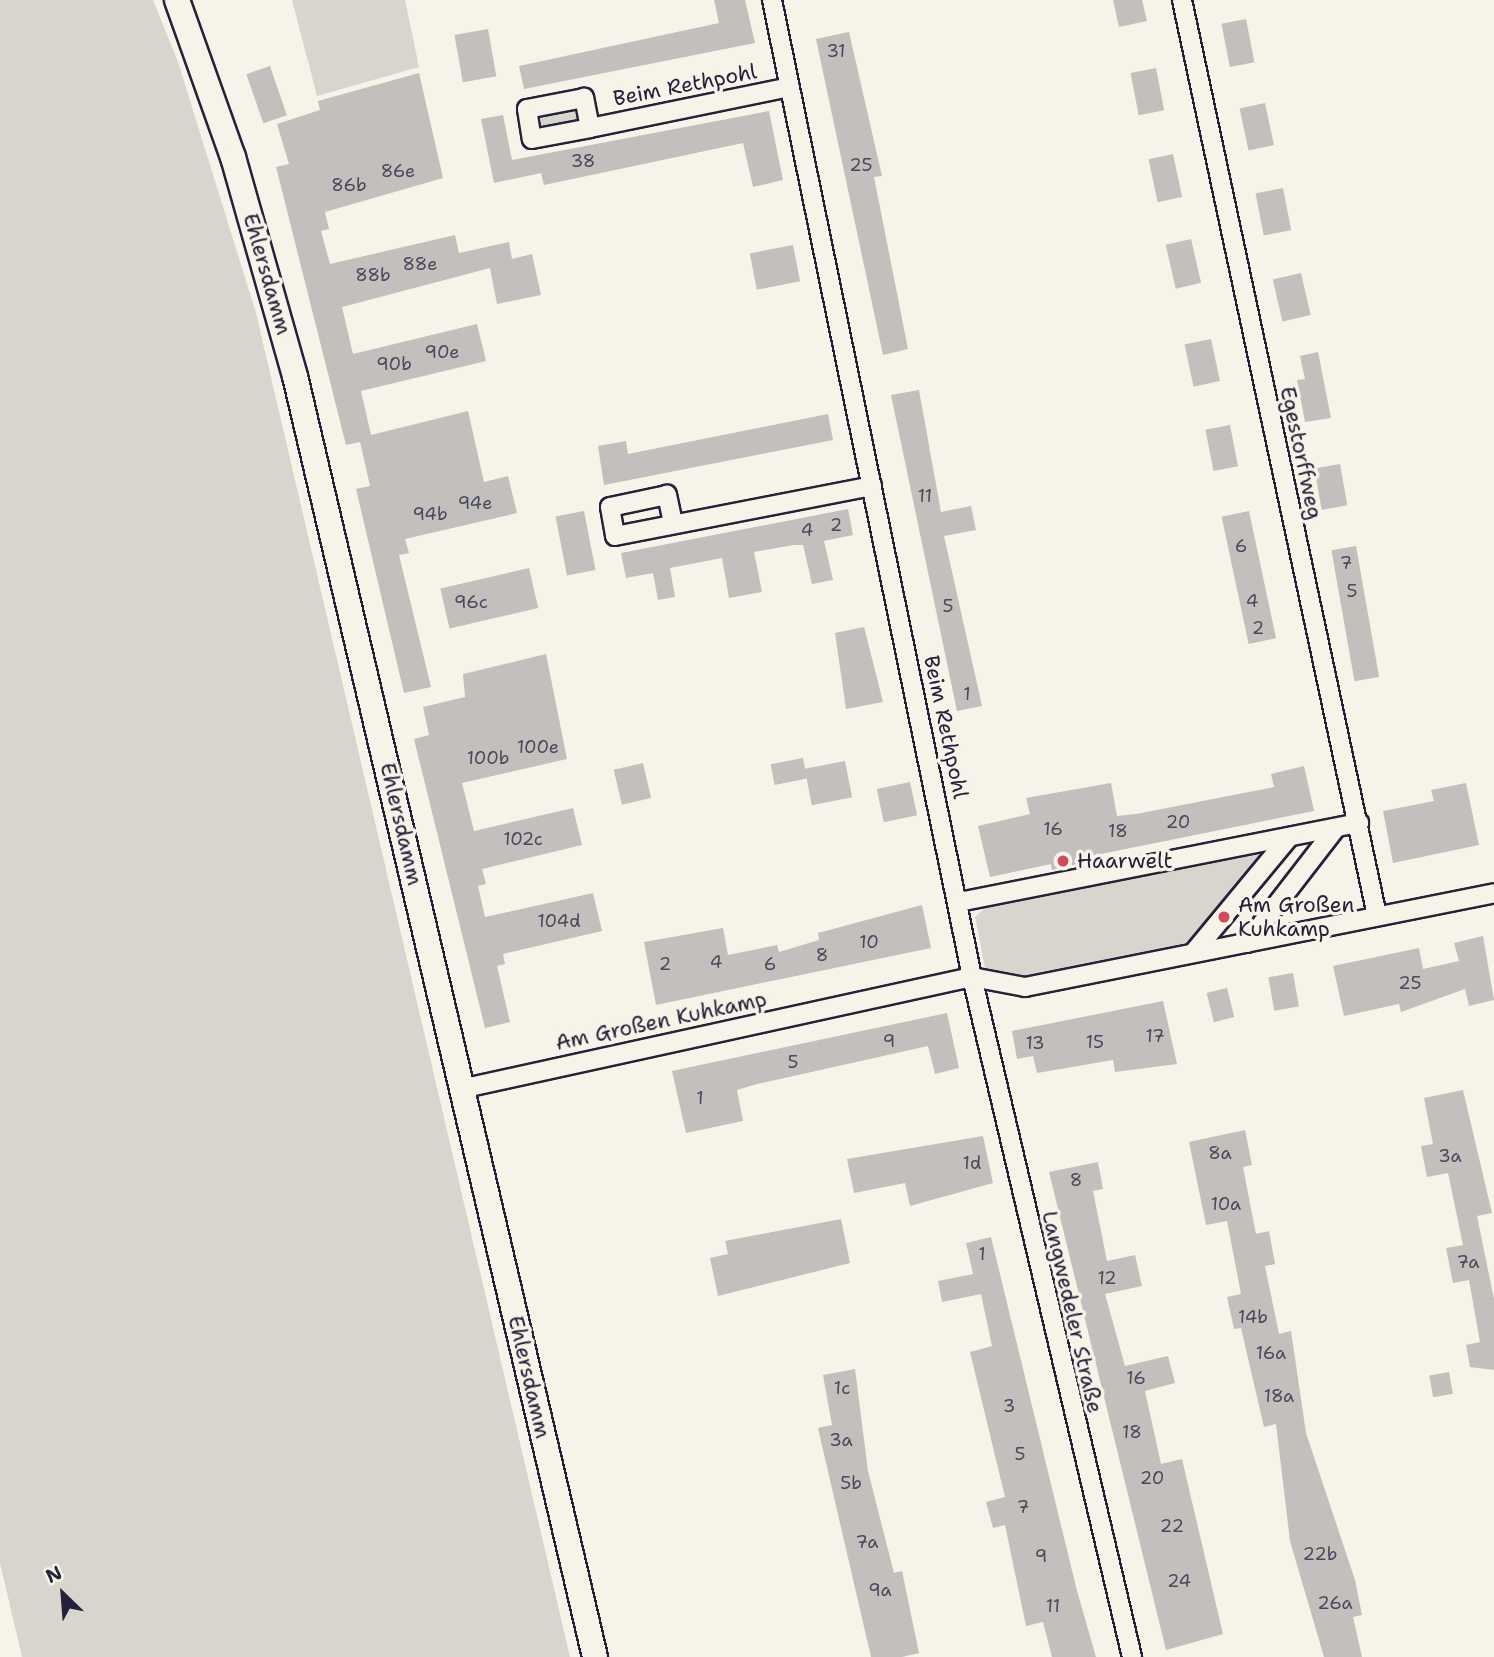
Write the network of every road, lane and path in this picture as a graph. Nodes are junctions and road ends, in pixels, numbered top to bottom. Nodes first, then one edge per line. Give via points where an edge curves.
1 (177, 0) edge
2 (772, 0) edge
3 (1182, 0) edge
4 (790, 87) junction
5 (590, 128) dead end
6 (873, 486) junction
7 (673, 523) dead end
8 (1359, 823) junction
9 (1336, 828) junction
10 (1289, 837) junction
11 (1494, 893) edge
12 (959, 902) junction
13 (1377, 916) junction
14 (1247, 943) junction
15 (1194, 952) junction
16 (972, 977) junction
17 (465, 1088) junction
18 (595, 1657) edge
19 (1132, 1657) edge

1 - 17 street, Ehlersdamm via 244,194 295,376
2 - 4 street, Beim Rethpohl
3 - 8 street, Egestorffweg
4 - 5 street, Beim Rethpohl
4 - 6 street, Beim Rethpohl
6 - 7 street
6 - 12 street, Beim Rethpohl
8 - 9 street
8 - 13 street, Egestorffweg
9 - 10 street
9 - 14 street
10 - 12 street
10 - 15 street
11 - 13 street, Am Großen Kuhkamp
12 - 16 street, Beim Rethpohl
13 - 14 street, Am Großen Kuhkamp
14 - 15 street, Am Großen Kuhkamp
15 - 16 street, Am Großen Kuhkamp via 1025,988
16 - 17 street, Am Großen Kuhkamp
16 - 19 street, Langwedeler Straße
17 - 18 street, Ehlersdamm

